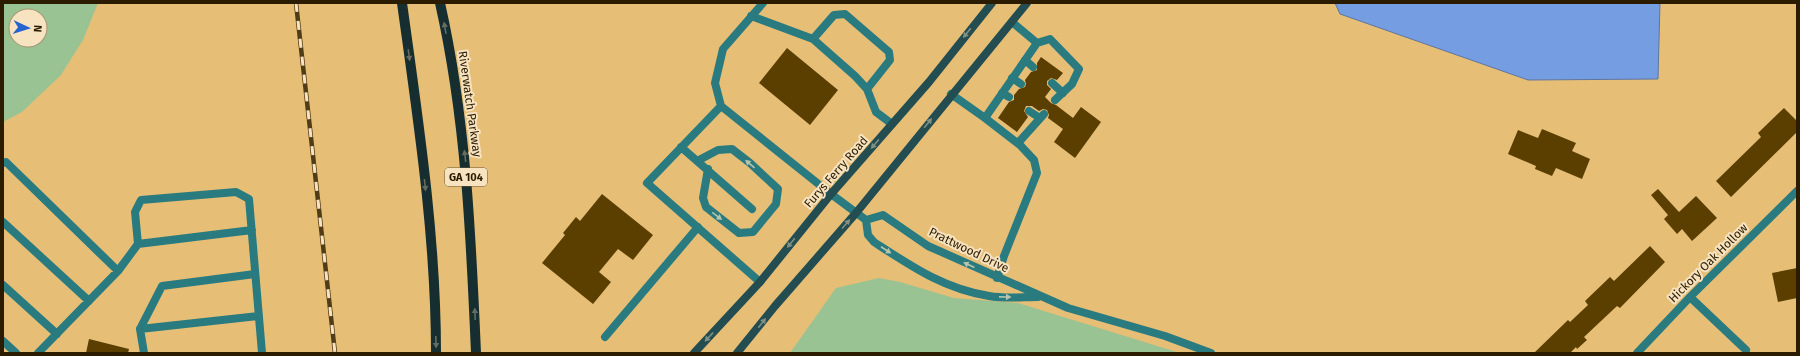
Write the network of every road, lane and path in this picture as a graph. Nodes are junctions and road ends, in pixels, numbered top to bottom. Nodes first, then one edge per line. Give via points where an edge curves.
1 (402, 3) edge
2 (440, 3) edge
3 (763, 3) edge
4 (992, 3) edge
5 (1027, 3) edge
6 (751, 16) junction
7 (1012, 22) junction
8 (813, 39) junction
9 (1037, 43) junction
10 (1024, 60) junction
11 (1033, 67) dead end
12 (1012, 78) junction
13 (1021, 84) dead end
14 (1052, 84) dead end
15 (867, 89) junction
16 (1002, 92) junction
17 (1063, 93) junction
18 (952, 94) junction
19 (1009, 98) dead end
20 (1055, 100) dead end
21 (721, 106) junction
22 (1029, 111) dead end
23 (985, 118) junction
24 (892, 124) junction
25 (1018, 143) junction
26 (682, 146) junction
27 (699, 160) junction
28 (3, 163) edge
29 (708, 169) junction
30 (1797, 191) edge
31 (831, 194) junction
32 (752, 209) dead end
33 (856, 213) junction
34 (866, 220) junction
35 (3, 222) edge
36 (698, 227) junction
37 (252, 230) junction
38 (138, 244) junction
39 (118, 271) junction
40 (256, 274) junction
41 (997, 278) junction
42 (760, 282) junction
43 (3, 285) edge
44 (1043, 297) junction
45 (1690, 298) junction
46 (89, 301) junction
47 (259, 316) junction
48 (140, 329) junction
49 (56, 334) junction
50 (605, 337) dead end
51 (3, 341) edge
52 (1746, 350) dead end
53 (16, 353) edge
54 (38, 353) edge
55 (144, 353) edge
56 (262, 353) edge
57 (436, 353) edge
58 (476, 353) edge
59 (694, 353) edge
60 (737, 353) edge
61 (1211, 353) edge
62 (1637, 353) edge

1 -> 57 main road via 428,212
58 -> 2 main road, Riverwatch Parkway / GA 104 via 472,246 465,161 454,76
3 - 6 street
4 -> 24 main road, Furys Ferry Road
5 - 7 main road
6 - 8 street
6 - 21 street via 723,49 716,83
7 - 9 street
7 - 18 main road
8 - 15 street
8 - 15 street via 834,15 845,14 889,52 890,60
9 - 10 street
9 - 17 street via 1050,38 1079,68 1072,84
10 - 11 street
10 - 12 street
12 - 13 street
12 - 16 street
14 - 17 street
15 - 24 street via 876,112
16 - 19 street
16 - 23 street
17 - 20 street
18 - 23 street
33 -> 18 main road
21 - 26 street
21 - 31 street
22 - 25 street via 1042,116
23 - 25 street
24 -> 31 main road, Furys Ferry Road
25 - 41 street via 1034,160 1037,173
26 - 27 street
26 - 36 street via 648,183
27 - 29 street
29 -> 27 street via 703,198 706,207 739,233 753,232 776,204 778,189 732,149 718,150
28 - 39 street via 6,162
29 - 32 street
30 - 45 street, Hickory Oak Hollow
31 - 33 street
31 -> 42 main road, Furys Ferry Road
33 - 34 street
60 -> 33 main road
41 -> 34 street, Prattwood Drive via 928,246 883,214
34 -> 44 street, Prattwood Drive via 868,235 874,242 921,273 955,288 990,296
35 - 46 street
36 - 42 street
36 - 50 street
37 - 38 street
37 - 38 street via 249,199 236,192 141,200 135,212
37 - 40 street
38 - 39 street
39 - 46 street
40 - 47 street
40 - 48 street via 162,286
41 - 44 street, Prattwood Drive
42 -> 59 main road, Furys Ferry Road
43 - 49 street
44 - 61 street, Prattwood Drive via 1068,308 1165,336
45 - 52 street
45 - 62 street, Hickory Oak Hollow
46 - 49 street
47 - 48 street
47 - 56 street
48 - 55 street
49 - 54 street
51 - 53 street

